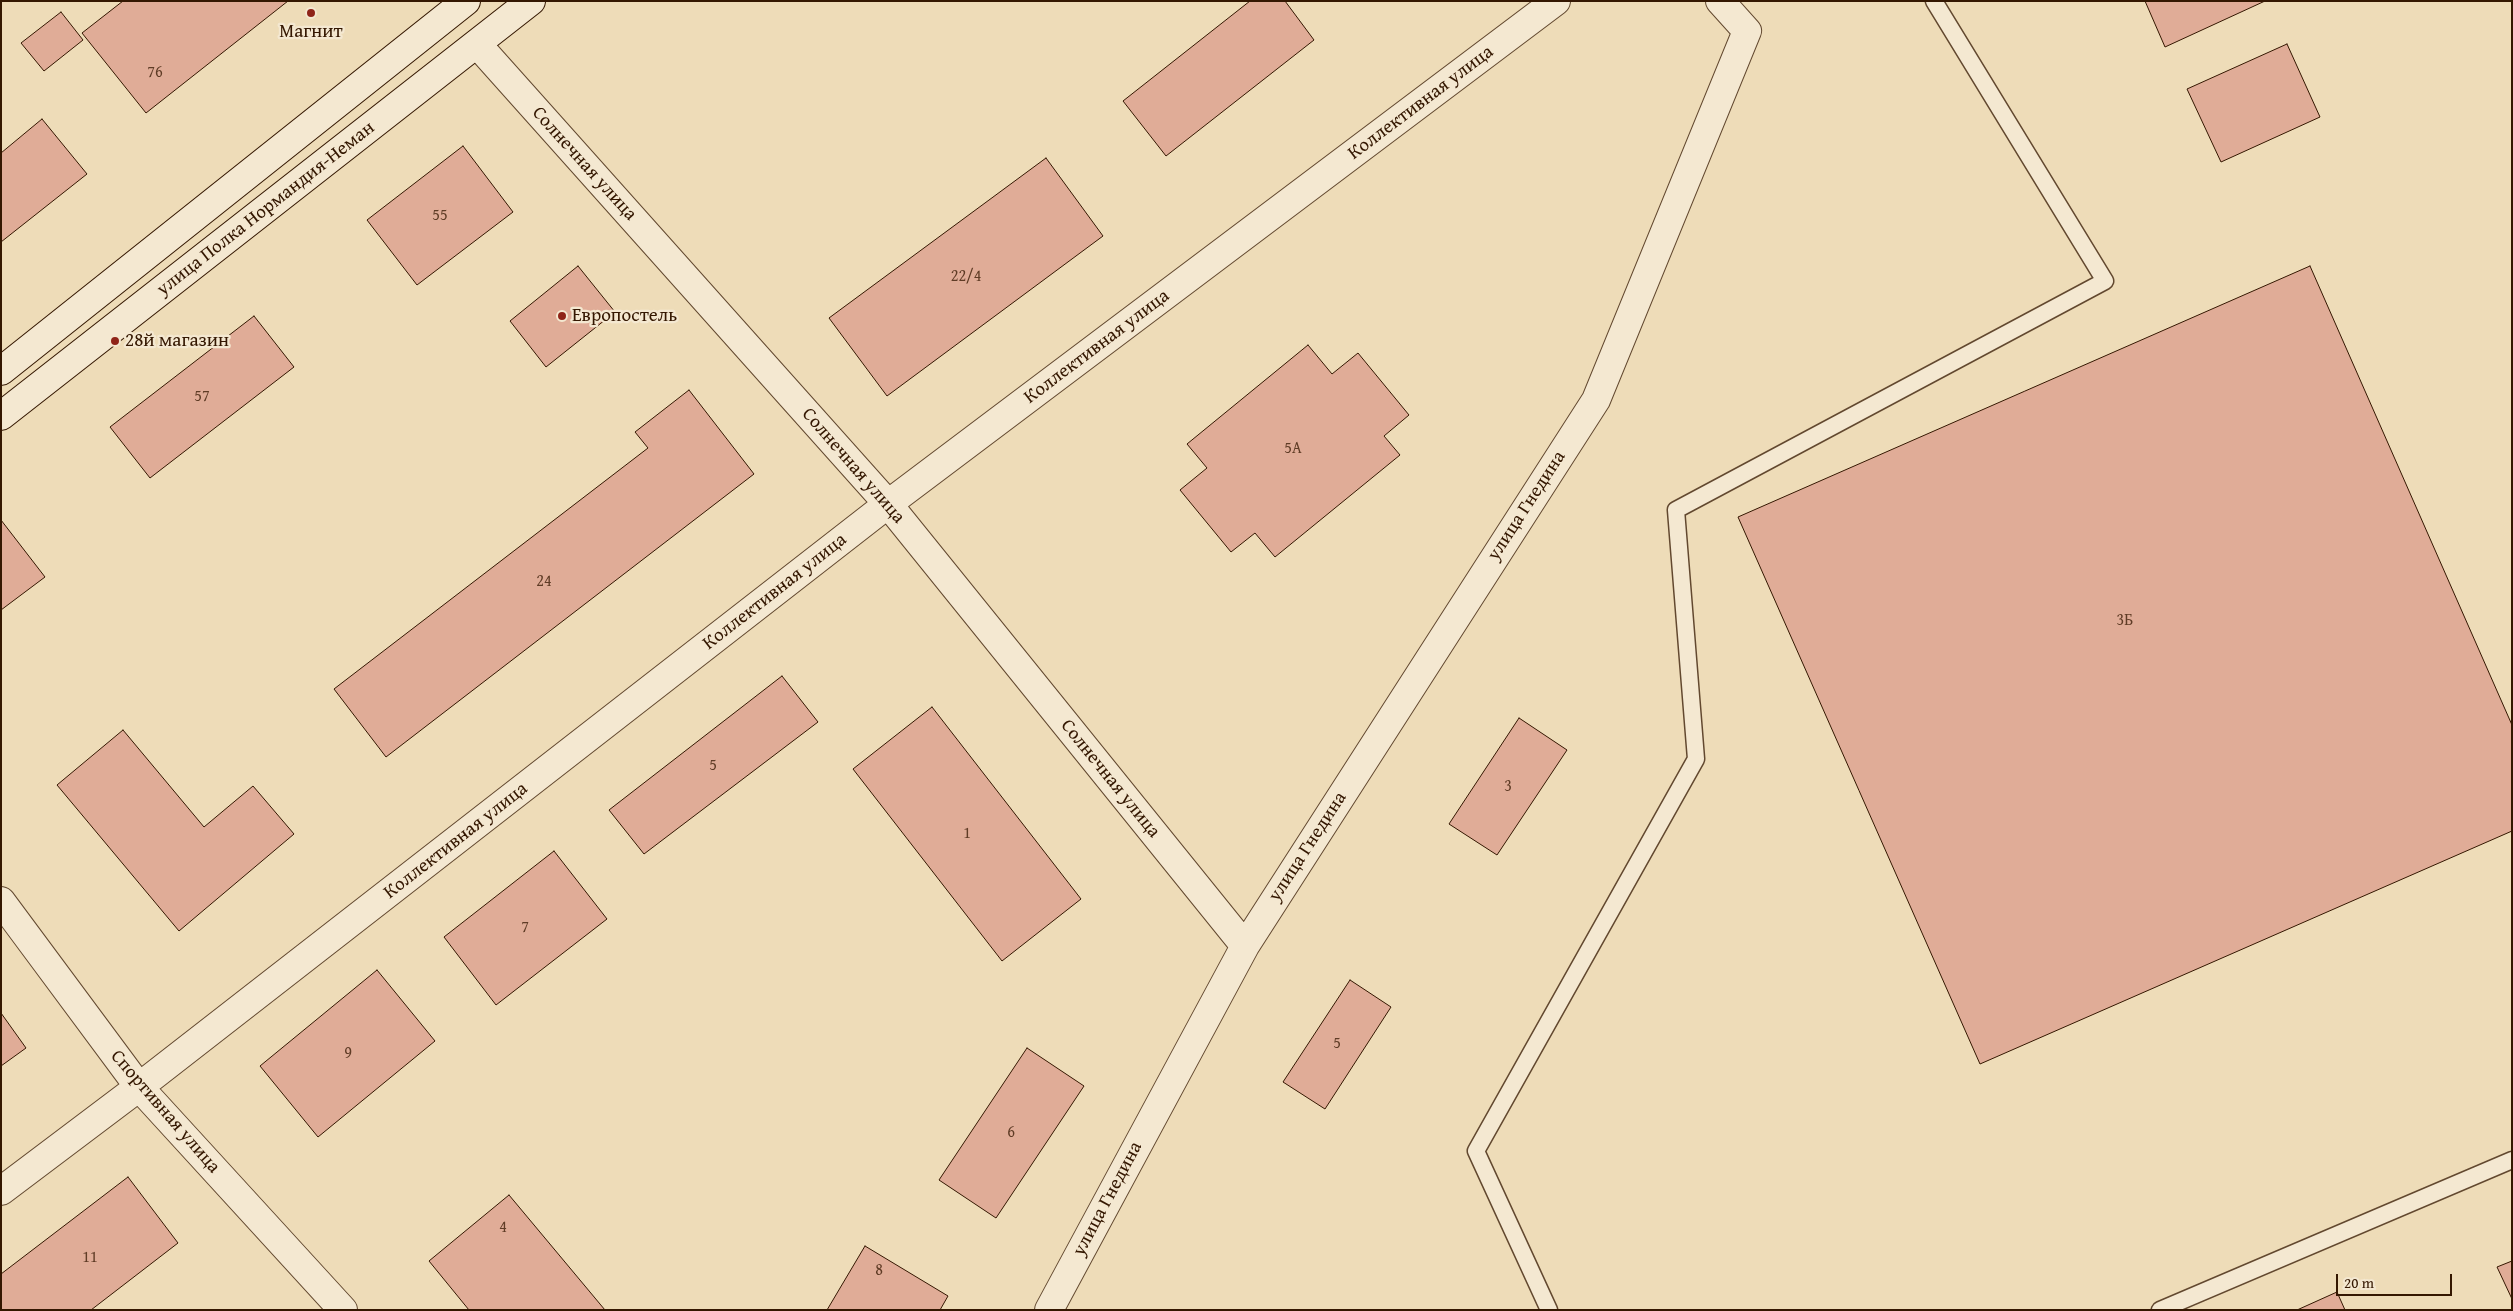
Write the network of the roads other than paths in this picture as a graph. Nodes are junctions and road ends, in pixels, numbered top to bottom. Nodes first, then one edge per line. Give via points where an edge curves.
1 (531, 1) edge
2 (1556, 1) edge
3 (1720, 1) edge
4 (1934, 1) edge
5 (454, 5) edge
6 (477, 44) junction
7 (1, 371) edge
8 (24, 399) junction
9 (1, 416) edge
10 (888, 504) junction
11 (1, 901) edge
12 (1245, 946) junction
13 (139, 1087) junction
14 (2512, 1160) edge
15 (1, 1192) edge
16 (343, 1310) edge
17 (1049, 1310) edge
18 (1549, 1310) edge
19 (2160, 1310) edge

1 - 6 street, улица Полка Нормандия-Неман
2 - 10 street, Коллективная улица
3 - 12 street, улица Гнедина via 1747,31 1596,400
4 - 18 lane via 2105,281 1676,510 1696,759 1476,1151
5 - 6 street, Солнечная улица
5 - 7 street, улица Полка Нормандия-Неман
6 - 8 street, улица Полка Нормандия-Неман
6 - 10 street, Солнечная улица
7 - 8 street
8 - 9 street, улица Полка Нормандия-Неман
10 - 12 street, Солнечная улица
10 - 13 street, Коллективная улица
11 - 13 street, Спортивная улица
12 - 17 street, улица Гнедина
13 - 15 street, Коллективная улица
13 - 16 street, Спортивная улица
14 - 19 lane

